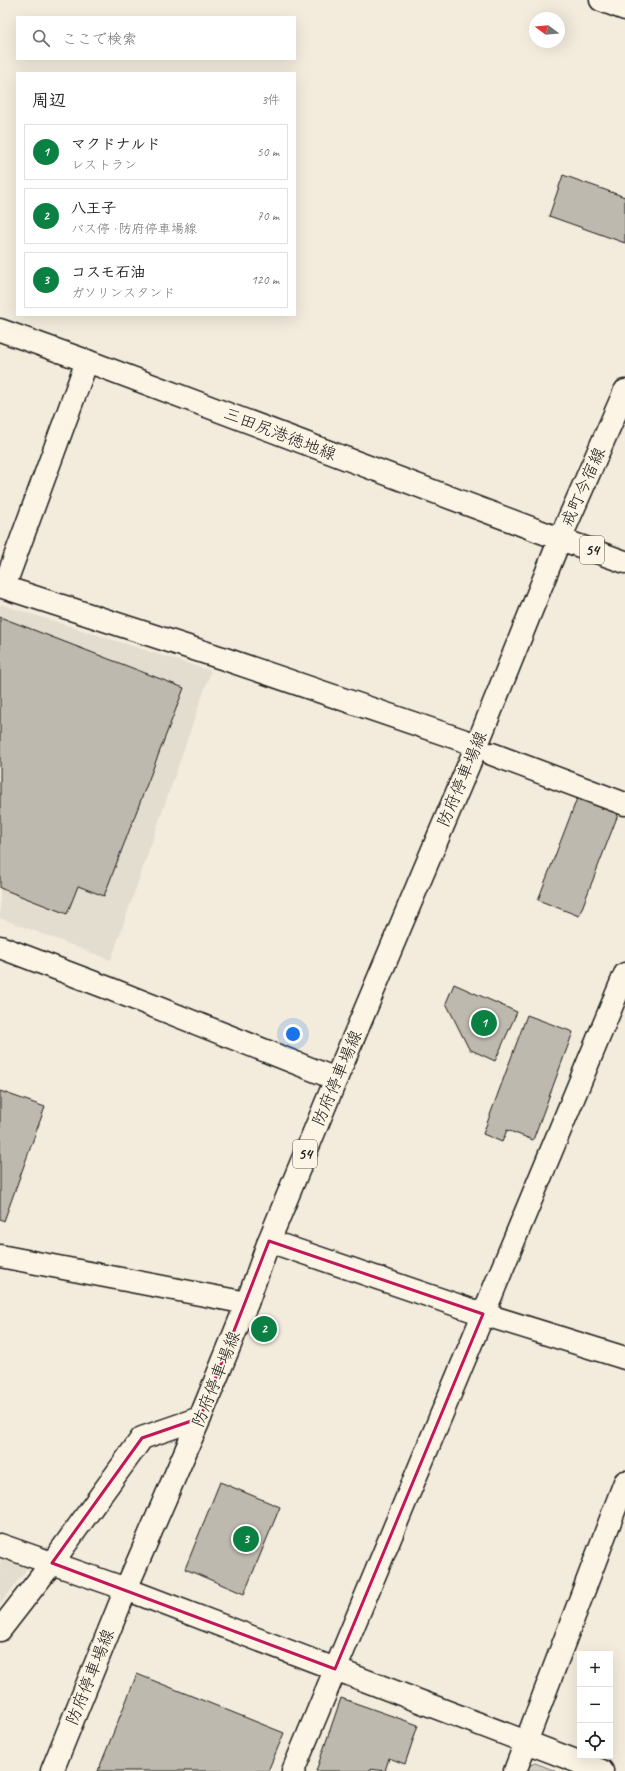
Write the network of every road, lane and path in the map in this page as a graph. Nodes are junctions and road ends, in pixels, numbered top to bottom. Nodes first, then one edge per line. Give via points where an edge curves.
1 (601, 0) edge
2 (625, 9) edge
3 (0, 330) edge
4 (87, 361) junction
5 (625, 391) edge
6 (560, 538) junction
7 (625, 562) edge
8 (2, 586) edge
9 (485, 750) junction
10 (625, 804) edge
11 (0, 947) edge
12 (625, 974) edge
13 (336, 1079) junction
14 (269, 1241) junction
15 (0, 1256) edge
16 (247, 1303) junction
17 (483, 1314) junction
18 (625, 1358) edge
19 (200, 1418) junction
20 (625, 1482) edge
21 (0, 1545) edge
22 (52, 1563) junction
23 (126, 1589) junction
24 (0, 1630) edge
25 (335, 1669) junction
26 (526, 1741) junction
27 (52, 1771) edge
28 (292, 1771) edge
29 (515, 1771) edge
30 (602, 1771) edge

1 - 2 street
3 - 4 street, 三田尻港徳地線
4 - 6 street, 三田尻港徳地線
4 - 8 street
5 - 6 street, 戒町今宿線
6 - 7 street, 54
6 - 9 street, 防府停車場線 / 54
8 - 9 street via 230,661
9 - 10 street
9 - 13 street, 防府停車場線 / 54
11 - 13 street
12 - 17 street
13 - 14 street, 防府停車場線 / 54
14 - 16 street, 防府停車場線 / 54
14 - 17 street
15 - 16 street
16 - 19 street, 防府停車場線 / 54
17 - 18 street
17 - 25 street
19 - 22 street via 142,1438
19 - 23 street, 防府停車場線 / 54
20 - 26 street
21 - 22 street
22 - 23 street
22 - 24 street
23 - 25 street
23 - 27 street, 防府停車場線 / 54
25 - 26 street
25 - 28 street
26 - 29 street
26 - 30 street

